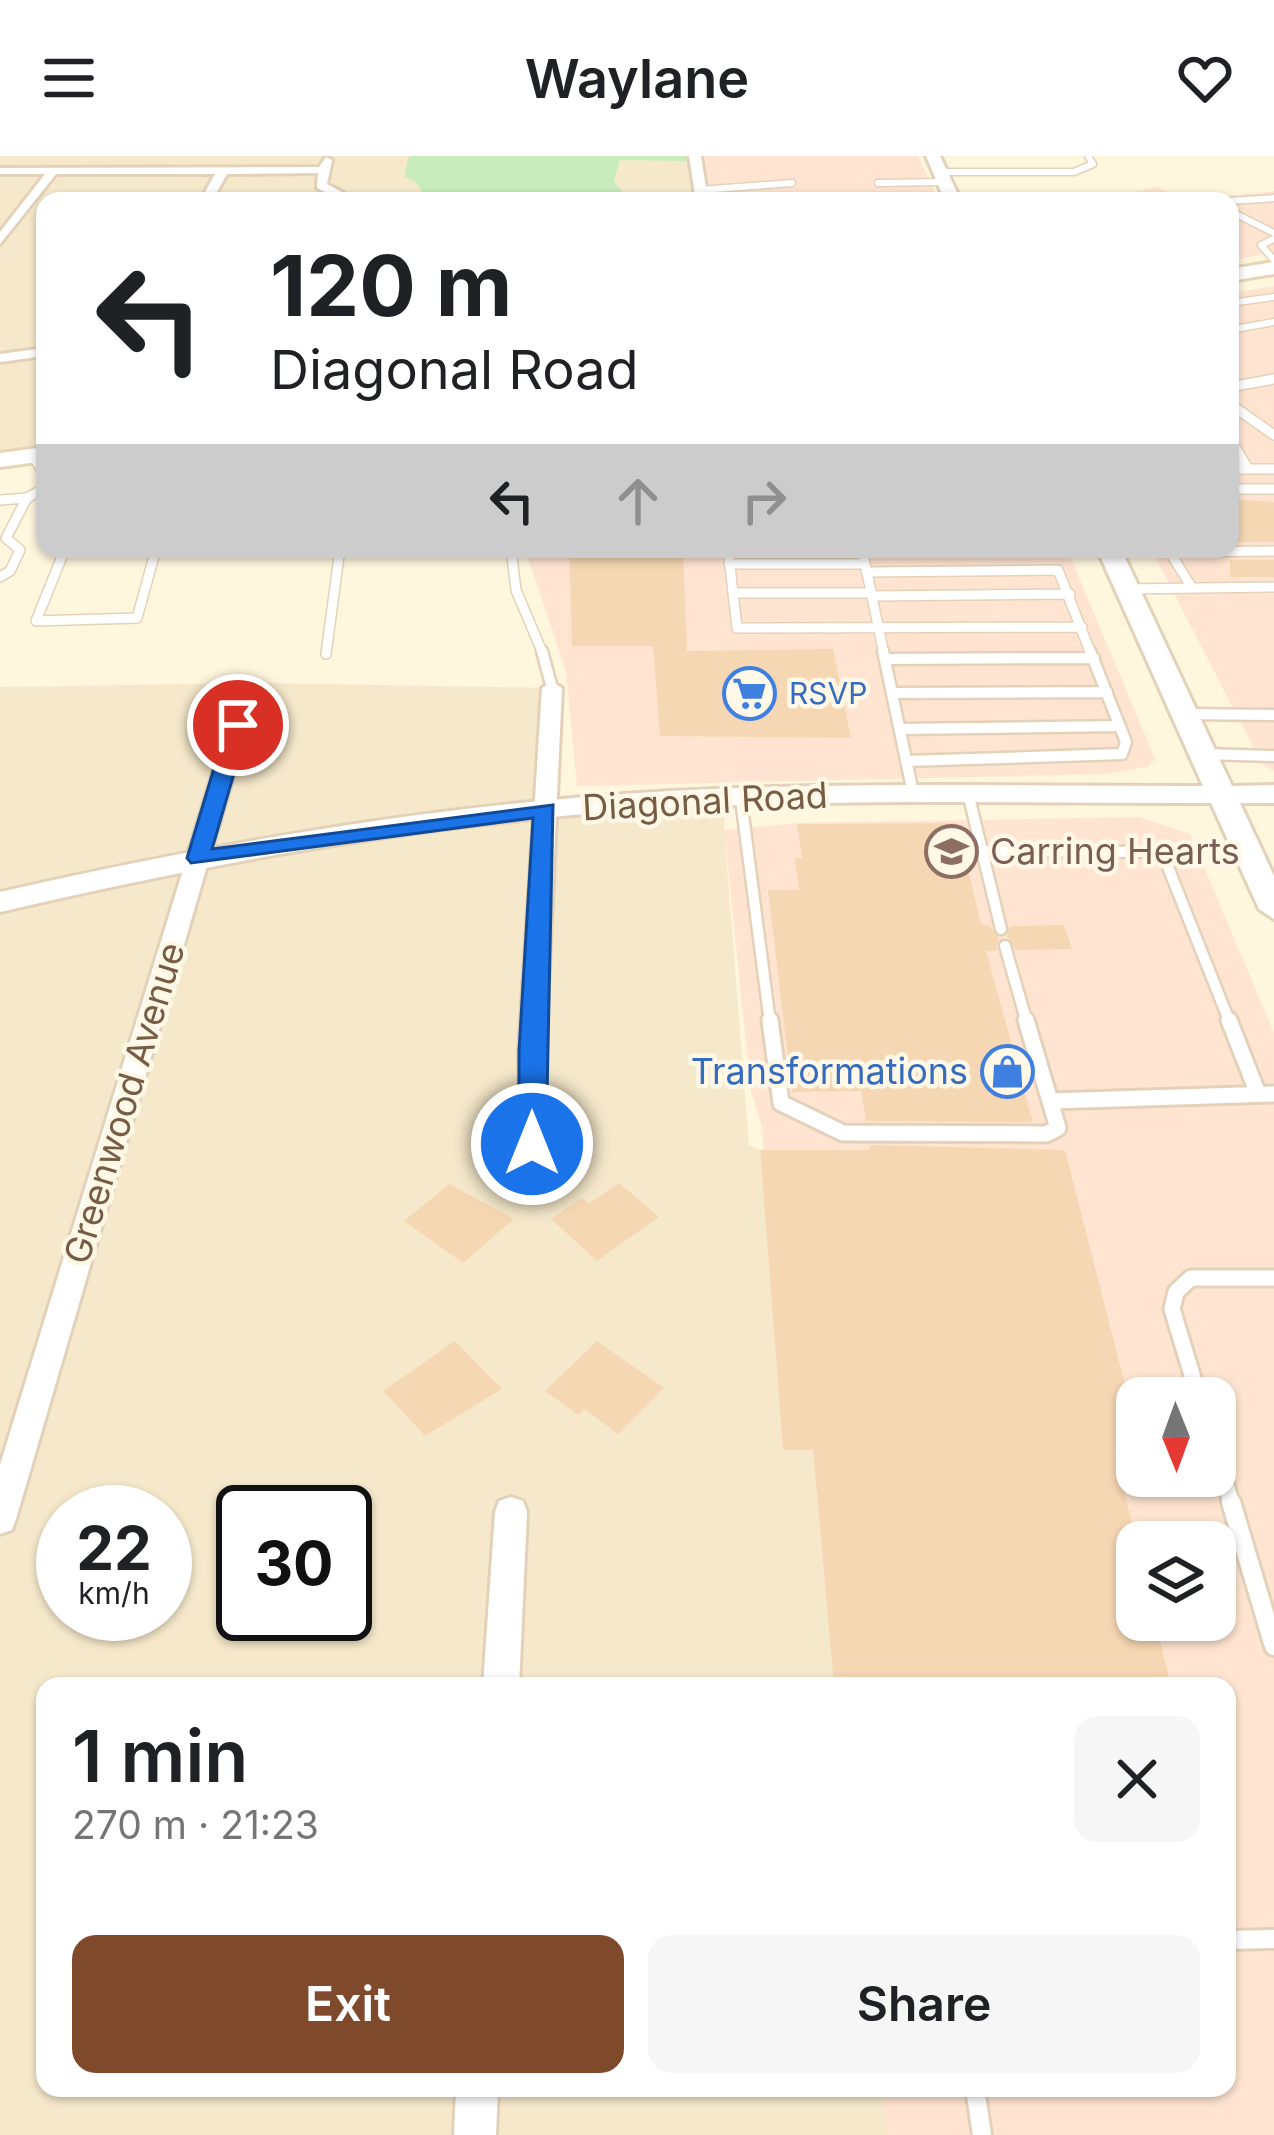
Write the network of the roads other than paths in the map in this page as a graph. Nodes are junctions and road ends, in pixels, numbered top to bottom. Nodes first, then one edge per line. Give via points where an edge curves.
1 (328, 156) edge
2 (695, 156) edge
3 (1088, 156) edge
4 (223, 170) junction
5 (322, 170) junction
6 (0, 171) edge
7 (53, 171) junction
8 (945, 182) edge
9 (792, 183) dead end
10 (878, 183) dead end
11 (37, 192) edge
12 (211, 192) edge
13 (333, 192) edge
14 (701, 192) edge
15 (724, 192) edge
16 (984, 192) edge
17 (36, 193) edge
18 (1274, 198) edge
19 (1239, 200) edge
20 (1239, 216) edge
21 (1274, 236) edge
22 (0, 239) edge
23 (1274, 264) edge
24 (1239, 272) edge
25 (1274, 297) edge
26 (1239, 302) edge
27 (1274, 322) edge
28 (1239, 328) edge
29 (36, 353) edge
30 (0, 358) edge
31 (1274, 379) edge
32 (1239, 385) edge
33 (1239, 415) edge
34 (1274, 435) edge
35 (1239, 454) edge
36 (0, 460) edge
37 (36, 462) edge
38 (1248, 469) junction
39 (1274, 469) edge
40 (1239, 470) edge
41 (1239, 489) edge
42 (1274, 489) edge
43 (36, 493) edge
44 (27, 498) junction
45 (0, 500) edge
46 (3, 537) edge
47 (1239, 551) edge
48 (1274, 551) edge
49 (61, 558) edge
50 (154, 558) edge
51 (339, 558) edge
52 (512, 558) edge
53 (729, 558) edge
54 (864, 558) edge
55 (1113, 558) edge
56 (1174, 558) edge
57 (729, 564) junction
58 (866, 568) junction
59 (0, 578) edge
60 (1274, 587) edge
61 (1192, 588) junction
62 (1127, 589) junction
63 (733, 593) junction
64 (1070, 594) junction
65 (871, 595) junction
66 (878, 627) junction
67 (1082, 627) junction
68 (326, 655) dead end
69 (1094, 658) junction
70 (885, 659) junction
71 (249, 688) dead end
72 (552, 688) joint
73 (1107, 692) junction
74 (892, 693) junction
75 (1186, 714) junction
76 (1274, 715) edge
77 (1120, 726) junction
78 (900, 729) junction
79 (1205, 754) junction
80 (1274, 756) edge
81 (907, 761) junction
82 (914, 793) junction
83 (968, 793) junction
84 (1223, 794) junction
85 (1274, 794) edge
86 (741, 799) junction
87 (545, 810) junction
88 (984, 851) junction
89 (199, 858) junction
90 (0, 902) edge
91 (1274, 909) edge
92 (1001, 929) dead end
93 (1005, 946) dead end
94 (1266, 1094) edge
95 (1051, 1101) junction
96 (532, 1144) dead end
97 (1274, 1278) edge
98 (1193, 1377) edge
99 (1229, 1497) edge
100 (511, 1512) dead end
101 (0, 1519) edge
102 (1274, 1646) edge
103 (502, 1677) edge
104 (1236, 1940) edge
105 (1274, 1940) edge
106 (477, 2097) edge
107 (976, 2097) edge
108 (475, 2135) edge
109 (982, 2135) edge

1 - 5 street
2 - 14 street
3 - 8 lane via 1093,164 1074,172
4 - 5 street
4 - 7 street
4 - 12 street
5 - 13 street via 321,186
6 - 7 street
7 - 11 street
8 - 10 lane
8 - 16 lane
9 - 15 lane
17 - 22 street
18 - 19 lane
20 - 21 lane
21 - 23 lane via 1261,245
23 - 24 main road
25 - 26 lane
27 - 28 lane
29 - 30 street
31 - 32 lane
33 - 34 lane
35 - 38 lane
36 - 37 main road
38 - 39 lane
38 - 40 lane
41 - 42 lane
43 - 44 lane
44 - 45 lane
44 - 46 lane
46 - 59 lane via 20,550
47 - 48 lane
49 - 50 lane via 36,621 137,618
51 - 68 lane
52 - 72 lane
53 - 57 lane
54 - 58 lane
55 - 62 street
56 - 61 lane
57 - 58 lane
57 - 63 lane
58 - 64 lane via 1050,568 1062,573
58 - 65 lane
60 - 61 lane
61 - 62 lane
62 - 75 street
63 - 65 lane
63 - 66 lane via 736,628
64 - 65 lane
64 - 67 lane
65 - 66 lane
66 - 67 lane
66 - 70 lane
67 - 69 lane
69 - 70 lane
69 - 73 lane
70 - 74 lane
71 - 89 street, Greenwood Avenue
72 - 87 street
73 - 74 lane
73 - 77 lane
74 - 78 lane
75 - 76 lane
75 - 79 street
77 - 78 lane
77 - 81 lane via 1122,754 1106,758
78 - 81 lane
79 - 80 lane
79 - 84 street
81 - 82 lane
82 - 83 street, Diagonal Road
82 - 86 street, Diagonal Road
83 - 84 street, Diagonal Road
83 - 88 lane
84 - 85 street, Diagonal Road
84 - 91 street
86 - 87 street, Diagonal Road
86 - 95 lane via 781,1103 843,1133 1046,1134 1058,1128
87 - 89 street, Diagonal Road
87 - 96 street
88 - 92 lane
88 - 94 lane via 1162,853
89 - 90 street, Diagonal Road
89 - 101 street, Greenwood Avenue
93 - 95 lane
94 - 95 lane
97 - 98 lane via 1191,1278 1176,1292 1172,1309
99 - 102 lane
100 - 103 street
104 - 105 lane
106 - 108 street
107 - 109 lane

